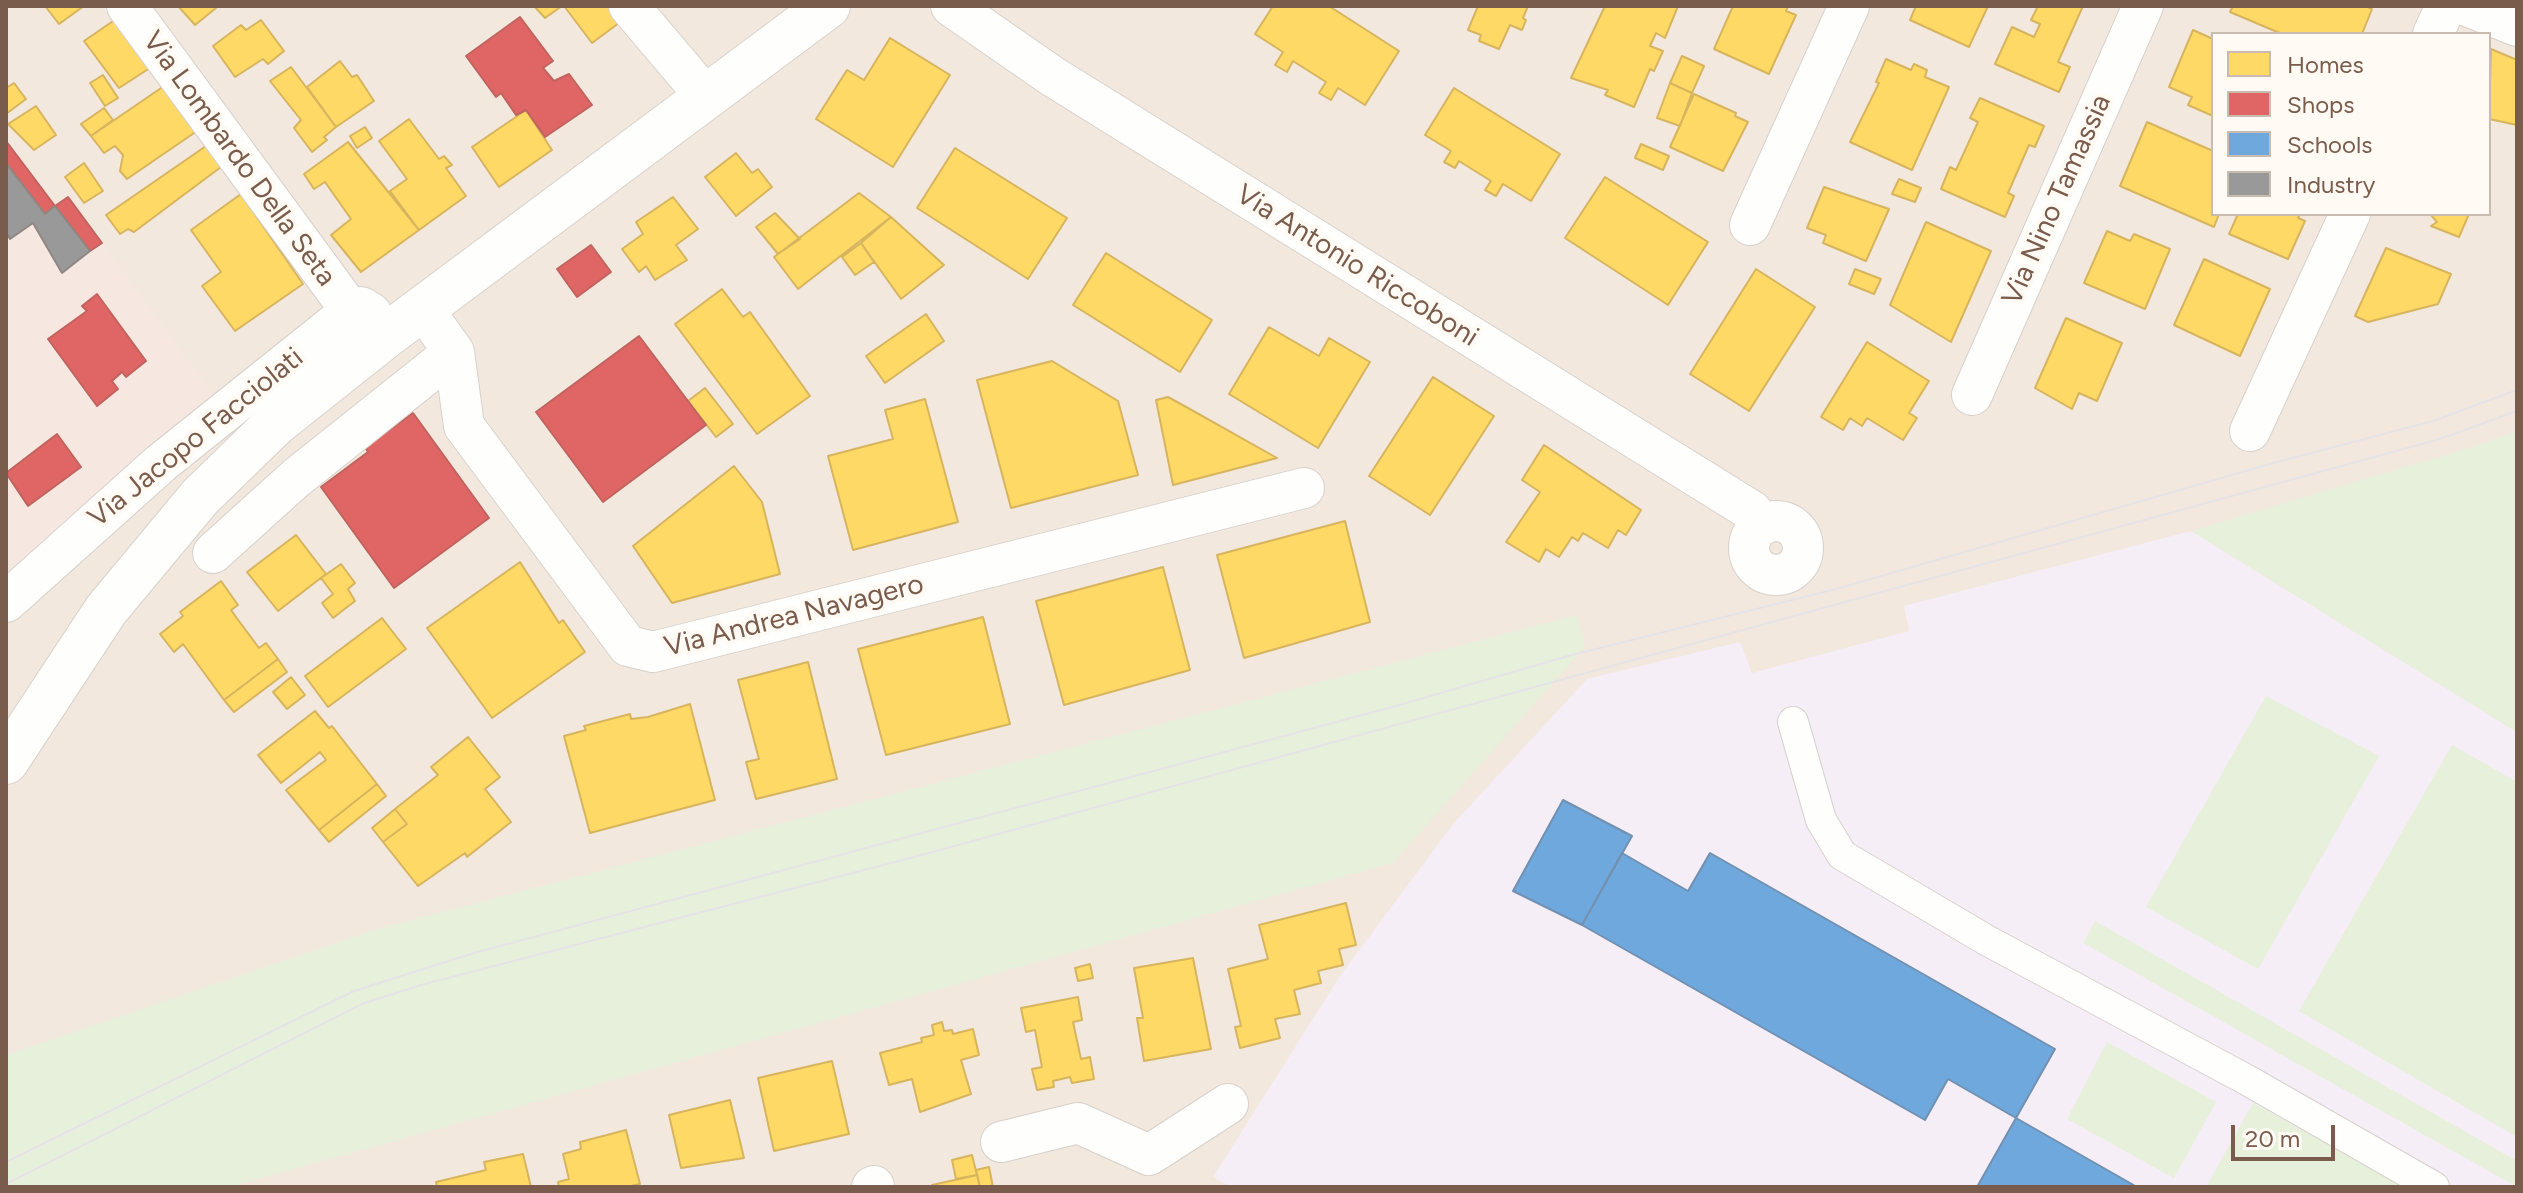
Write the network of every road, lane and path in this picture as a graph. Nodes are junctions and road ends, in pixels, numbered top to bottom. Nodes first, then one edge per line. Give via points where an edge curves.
1 (127, 6) edge
2 (629, 6) edge
3 (828, 6) edge
4 (951, 6) edge
5 (1849, 6) edge
6 (2143, 6) edge
7 (2446, 6) edge
8 (2467, 6) edge
9 (2517, 26) edge
10 (2434, 32) edge
11 (707, 98) junction
12 (2349, 216) edge
13 (1750, 225) dead end
14 (423, 309) junction
15 (351, 311) junction
16 (387, 335) junction
17 (454, 352) junction
18 (1972, 395) dead end
19 (2246, 442) dead end
20 (1304, 488) dead end
21 (1763, 525) dead end
22 (213, 553) dead end
23 (6, 602) edge
24 (1793, 722) dead end
25 (6, 762) edge
26 (1228, 1104) dead end
27 (1001, 1142) dead end
28 (1153, 1171) edge
29 (2434, 1187) edge

1 - 15 street, Via Lombardo Della Seta
2 - 11 street
3 - 11 main road, Via Jacopo Facciolati
4 - 21 street, Via Antonio Riccoboni via 1052,76 1752,511
5 - 13 street
6 - 18 street, Via Nino Tamassia
7 - 10 street
8 - 9 street
11 - 14 main road, Via Jacopo Facciolati
12 - 19 street
14 - 16 main road, Via Jacopo Facciolati
14 - 17 street, Via Andrea Navagero
15 - 16 street via 361,307 371,313
15 - 23 street, Via Jacopo Facciolati via 161,463
16 - 25 main road, Via Jacopo Facciolati via 275,424 200,497 106,610
17 - 20 street, Via Andrea Navagero via 464,426 628,646 639,651 653,652
17 - 22 street via 296,478
24 - 29 street via 1821,820 1842,855
26 - 28 street
27 - 28 street via 1078,1123

